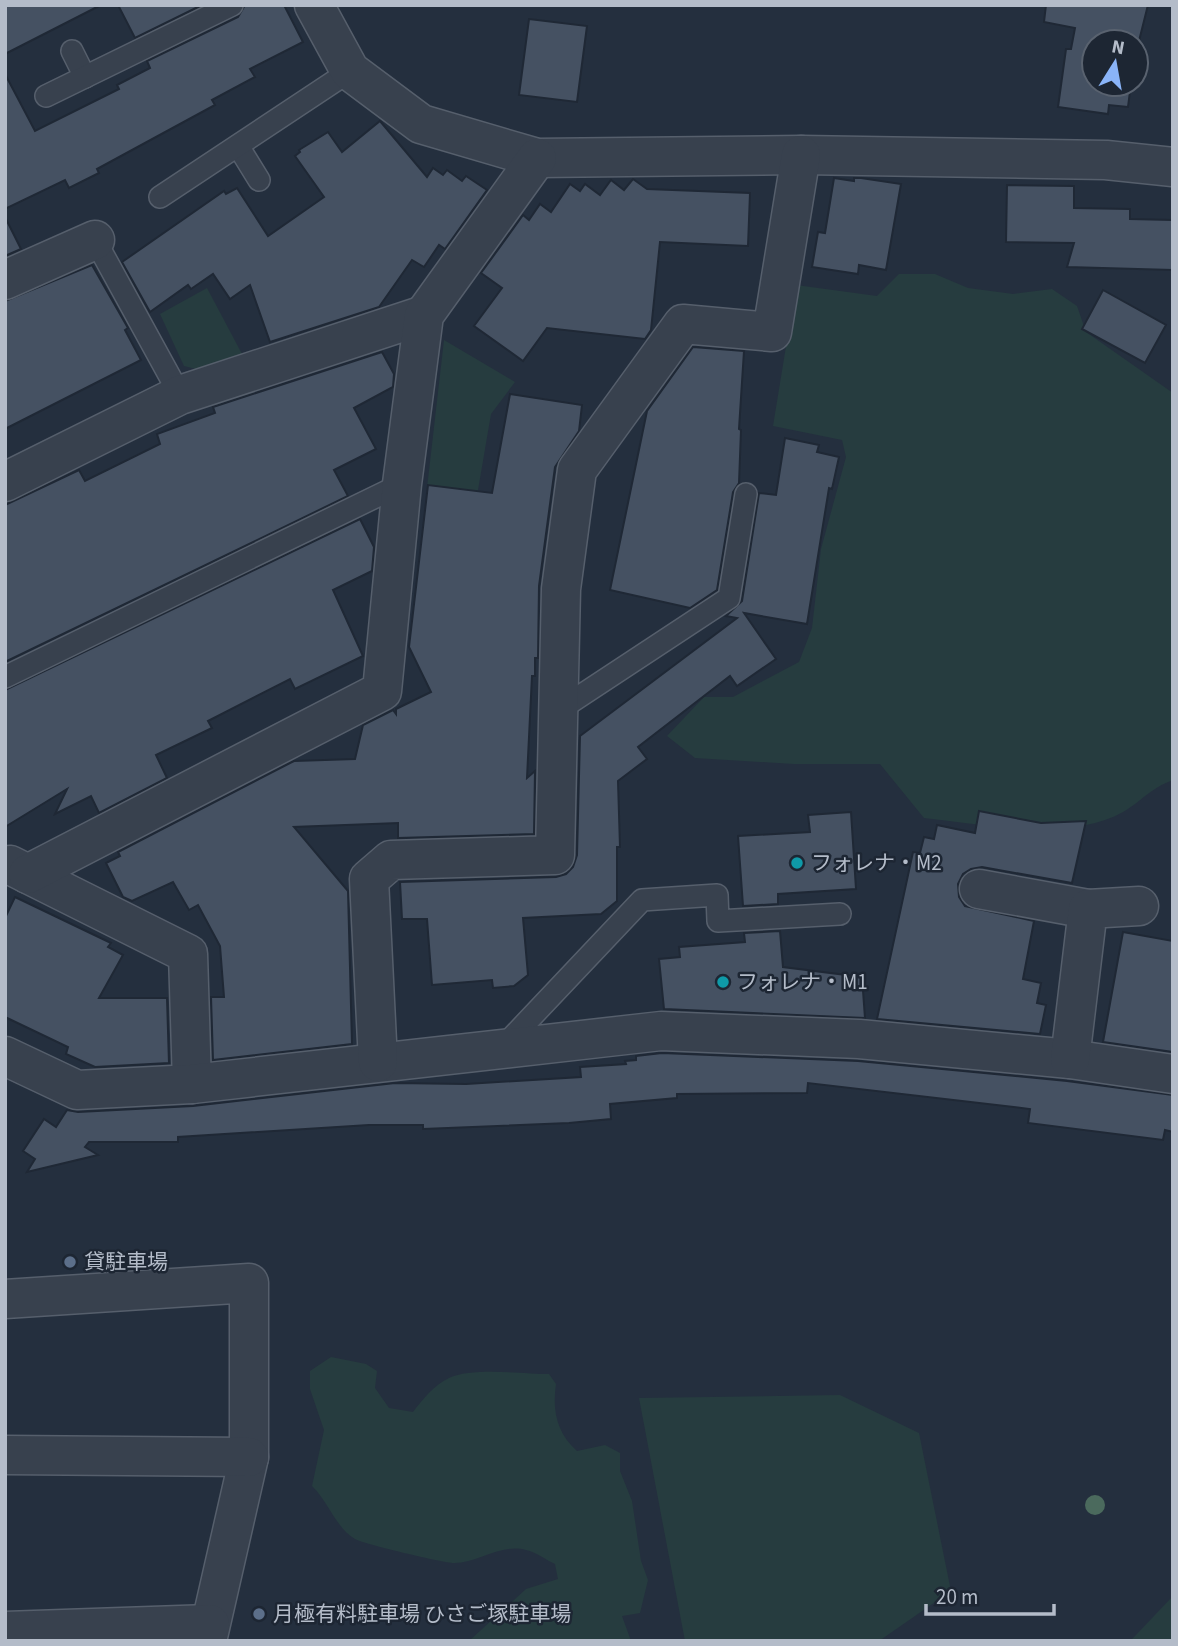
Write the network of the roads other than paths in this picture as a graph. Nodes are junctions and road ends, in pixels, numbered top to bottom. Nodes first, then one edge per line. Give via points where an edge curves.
1 (232, 5) edge
2 (314, 5) edge
3 (72, 51) dead end
4 (350, 71) junction
5 (85, 77) junction
6 (46, 96) dead end
7 (238, 146) junction
8 (801, 155) junction
9 (537, 158) junction
10 (1173, 167) edge
11 (259, 180) dead end
12 (160, 197) dead end
13 (94, 240) joint
14 (5, 280) edge
15 (424, 315) junction
16 (180, 395) junction
17 (5, 482) edge
18 (402, 484) junction
19 (746, 494) dead end
20 (5, 677) edge
21 (556, 712) junction
22 (17, 868) edge
23 (979, 889) dead end
24 (1139, 906) dead end
25 (1088, 909) junction
26 (841, 914) dead end
27 (500, 1049) junction
28 (5, 1056) edge
29 (1070, 1059) junction
30 (378, 1062) junction
31 (1173, 1074) edge
32 (191, 1084) junction
33 (5, 1299) edge
34 (5, 1455) edge
35 (249, 1457) junction
36 (5, 1631) edge
37 (209, 1632) edge

1 - 5 lane
2 - 4 street
3 - 5 lane
4 - 7 lane
4 - 9 street via 421,124
5 - 6 lane
7 - 11 lane
7 - 12 lane
8 - 9 street
8 - 10 street via 1106,160
8 - 21 street via 772,332 683,324 578,470 561,589
9 - 15 street
13 - 14 street
13 - 16 lane
15 - 16 street
15 - 18 street
16 - 17 street
18 - 20 lane
18 - 22 street via 382,691
19 - 21 lane via 729,598
21 - 30 street via 555,855 391,860 369,878
22 - 32 street via 188,954
23 - 25 street
24 - 25 street
25 - 29 street
26 - 27 lane via 718,921 717,895 642,900
27 - 29 street via 661,1031 859,1039
27 - 30 street
28 - 32 street via 77,1090
29 - 31 street
30 - 32 street
33 - 35 street via 249,1283
34 - 35 street
35 - 37 street
36 - 37 street

